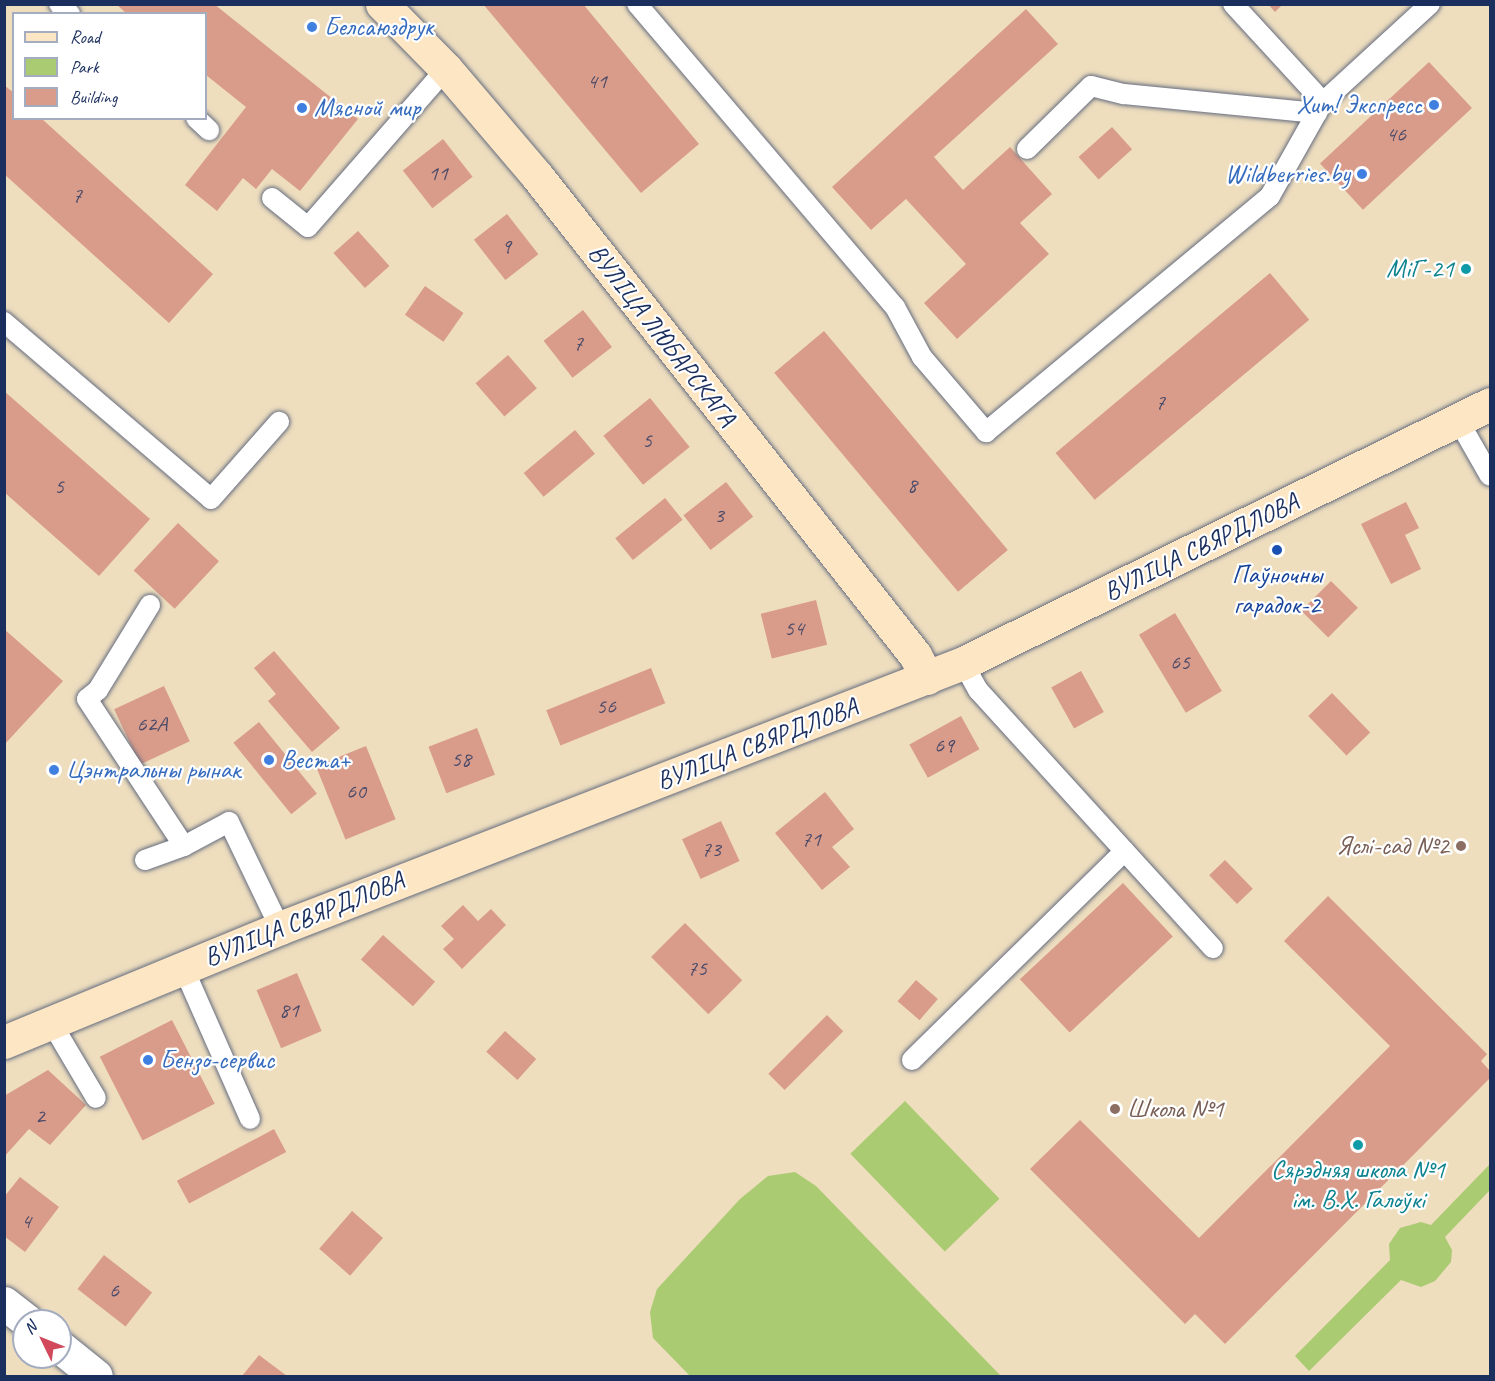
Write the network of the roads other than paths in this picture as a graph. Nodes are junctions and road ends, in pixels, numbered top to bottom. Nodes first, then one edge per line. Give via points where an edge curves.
1 (382, 4) edge
2 (637, 4) edge
3 (1233, 4) edge
4 (1430, 4) edge
5 (446, 69) junction
6 (1320, 108) junction
7 (1027, 149) dead end
8 (272, 198) dead end
9 (4, 322) edge
10 (1491, 404) edge
11 (1458, 420) junction
12 (279, 422) dead end
13 (1491, 476) edge
14 (150, 605) dead end
15 (963, 663) junction
16 (927, 678) junction
17 (184, 846) junction
18 (1125, 851) junction
19 (145, 860) dead end
20 (280, 928) junction
21 (1213, 948) dead end
22 (183, 968) junction
23 (51, 1022) junction
24 (4, 1042) edge
25 (912, 1060) dead end
26 (96, 1098) dead end
27 (250, 1119) dead end
28 (72, 1357) edge
29 (96, 1377) edge

1 - 5 street, ВУЛІЦА ЛЮБАРСКАГА
2 - 6 lane via 895,307 922,357 986,432 1270,196
3 - 6 lane
4 - 6 lane
5 - 8 lane via 308,227
5 - 16 street, ВУЛІЦА ЛЮБАРСКАГА via 537,176 909,647
6 - 7 lane via 1124,94 1090,86
9 - 12 lane via 211,499
10 - 11 street, ВУЛІЦА СВЯРДЛОВА
11 - 13 lane
11 - 15 street, ВУЛІЦА СВЯРДЛОВА
14 - 17 lane via 98,690 87,699
15 - 16 street, ВУЛІЦА СВЯРДЛОВА
15 - 18 lane via 978,690
16 - 20 street, ВУЛІЦА СВЯРДЛОВА
17 - 19 lane
17 - 20 lane via 229,822
18 - 21 lane
18 - 25 lane
20 - 22 street, ВУЛІЦА СВЯРДЛОВА
22 - 23 street, ВУЛІЦА СВЯРДЛОВА
22 - 27 lane
23 - 24 street, ВУЛІЦА СВЯРДЛОВА
23 - 26 lane
28 - 29 street

